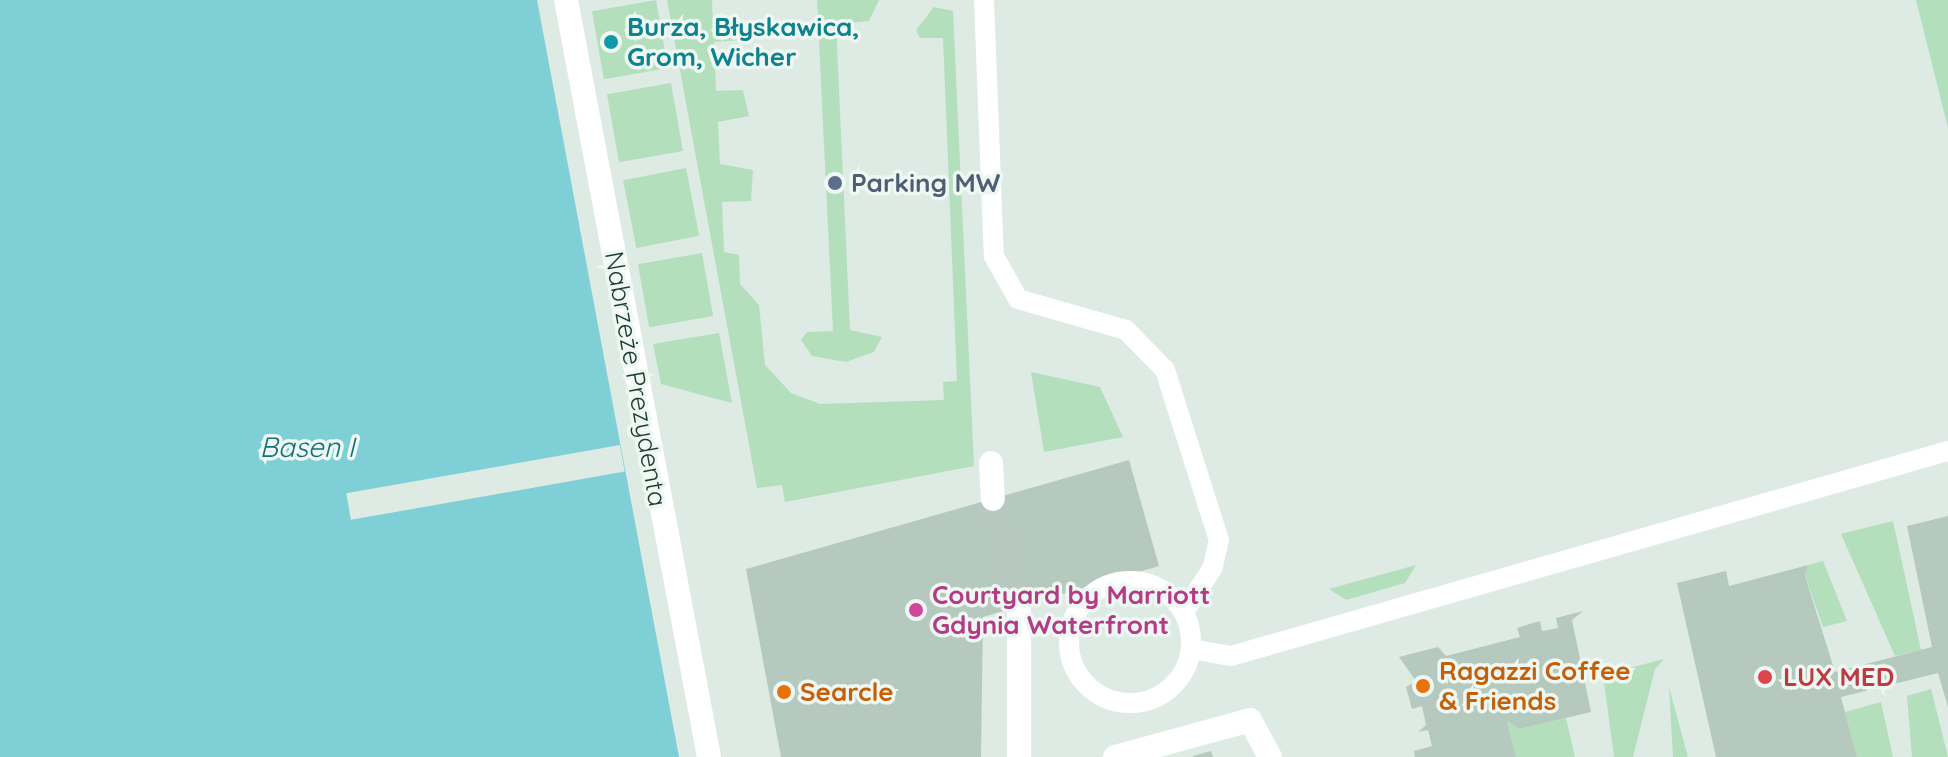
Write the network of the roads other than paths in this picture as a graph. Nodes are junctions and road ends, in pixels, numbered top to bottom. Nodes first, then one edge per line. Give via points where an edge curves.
1 (566, 0) edge
2 (984, 0) edge
3 (1948, 451) edge
4 (991, 463) dead end
5 (993, 499) tunnel mouth
6 (1019, 606) tunnel mouth
7 (1184, 612) junction
8 (1191, 649) junction
9 (709, 757) edge
10 (1019, 757) edge
11 (1115, 757) edge
12 (1270, 757) edge

1 - 9 street, Nabrzeże Prezydenta
2 - 7 lane via 994,256 1018,299 1126,330 1165,370 1219,540 1213,567
3 - 8 lane via 1231,656
4 - 5 street
6 - 10 street
7 - 8 lane
7 - 8 lane via 1152,584 1109,584 1076,612 1070,654 1093,691 1134,703 1173,685
11 - 12 street via 1250,720

